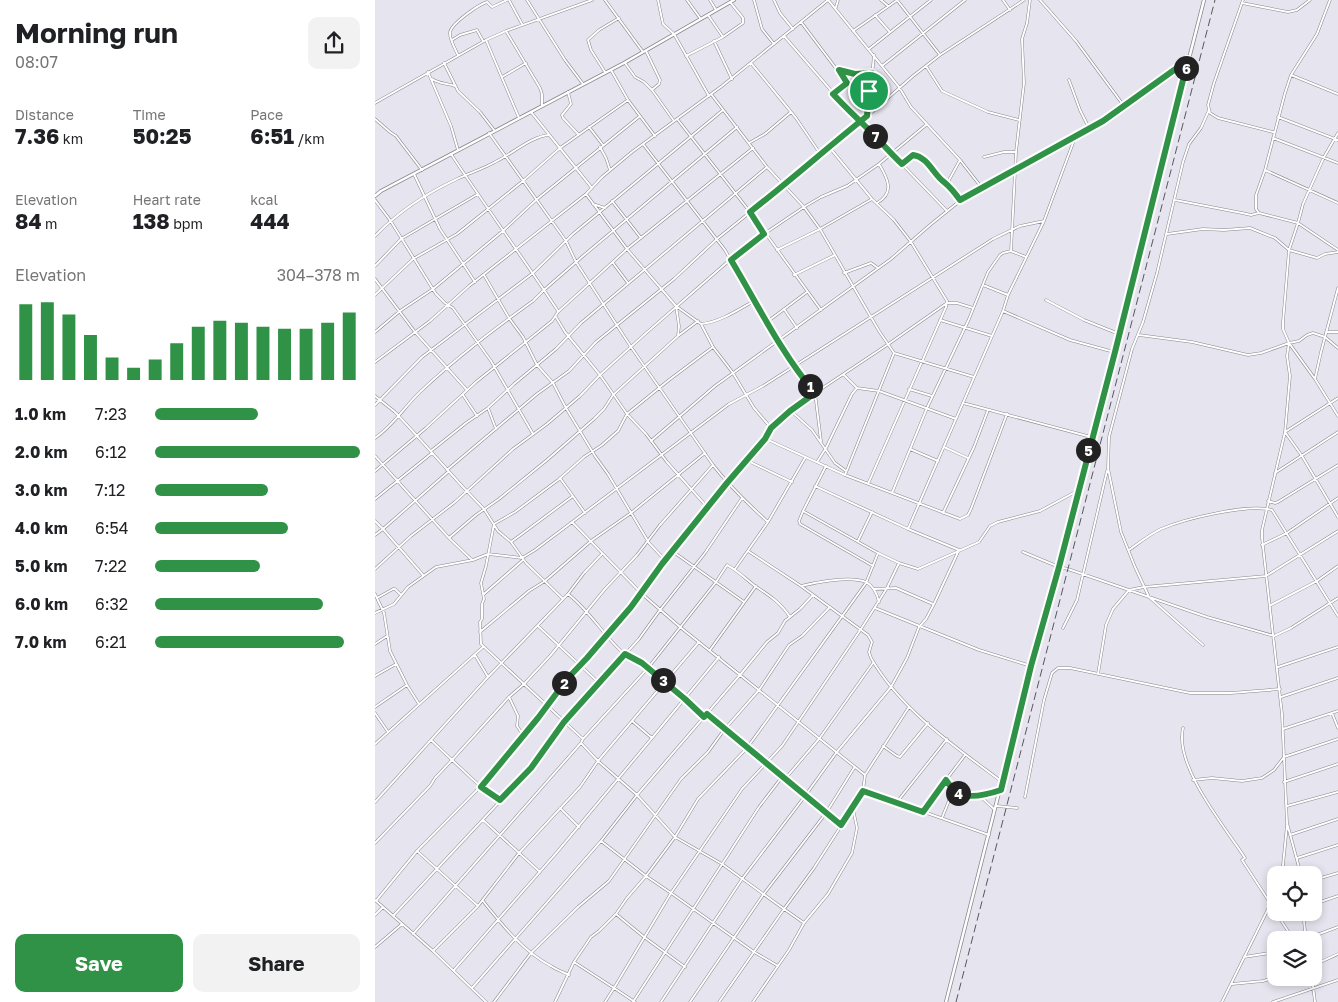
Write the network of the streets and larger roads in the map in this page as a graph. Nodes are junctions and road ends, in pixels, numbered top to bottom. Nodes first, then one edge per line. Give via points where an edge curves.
1 (508, 0) edge
2 (527, 0) edge
3 (592, 0) edge
4 (605, 0) edge
5 (658, 0) edge
6 (687, 0) edge
7 (710, 0) edge
8 (734, 0) edge
9 (754, 0) edge
10 (774, 0) edge
11 (828, 0) edge
12 (838, 0) edge
13 (881, 0) edge
14 (897, 0) edge
15 (931, 0) edge
16 (965, 0) edge
17 (1003, 0) edge
18 (1023, 0) edge
19 (1030, 0) edge
20 (1040, 0) edge
21 (1203, 0) edge
22 (1310, 0) edge
23 (1330, 0) edge
24 (1242, 1) edge
25 (730, 2) junction
26 (888, 6) junction
27 (835, 8) junction
28 (716, 10) junction
29 (1010, 10) junction
30 (708, 15) junction
31 (875, 15) junction
32 (910, 16) junction
33 (540, 18) junction
34 (619, 18) junction
35 (701, 20) junction
36 (801, 22) junction
37 (523, 24) junction
38 (793, 30) junction
39 (506, 31) junction
40 (853, 31) junction
41 (889, 31) junction
42 (923, 33) junction
43 (674, 34) junction
44 (723, 36) junction
45 (784, 36) junction
46 (452, 40) junction
47 (484, 41) junction
48 (714, 41) junction
49 (774, 44) junction
50 (869, 49) junction
51 (644, 52) junction
52 (458, 55) junction
53 (874, 55) junction
54 (940, 55) junction
55 (686, 56) junction
56 (1188, 60) junction
57 (444, 63) junction
58 (625, 63) junction
59 (751, 63) junction
60 (526, 64) junction
61 (882, 66) junction
62 (926, 66) junction
63 (611, 70) junction
64 (839, 70) junction
65 (428, 72) junction
66 (605, 72) junction
67 (872, 73) junction
68 (1291, 74) junction
69 (431, 78) junction
70 (501, 78) junction
71 (732, 79) junction
72 (1069, 80) dead end
73 (847, 83) junction
74 (583, 84) junction
75 (455, 86) junction
76 (899, 87) junction
77 (652, 90) junction
78 (569, 92) junction
79 (833, 94) junction
80 (1338, 94) edge
81 (710, 95) junction
82 (628, 100) junction
83 (375, 103) edge
84 (542, 106) junction
85 (1124, 106) junction
86 (868, 107) junction
87 (723, 110) junction
88 (1209, 110) junction
89 (531, 112) junction
90 (791, 112) junction
91 (640, 116) junction
92 (867, 116) junction
93 (1278, 117) junction
94 (519, 118) junction
95 (375, 119) edge
96 (678, 120) junction
97 (1020, 120) junction
98 (674, 122) junction
99 (860, 122) junction
100 (926, 125) junction
101 (589, 127) junction
102 (737, 127) junction
103 (1089, 128) junction
104 (494, 130) junction
105 (1273, 132) junction
106 (489, 133) junction
107 (1338, 133) edge
108 (579, 134) junction
109 (549, 135) junction
110 (1076, 135) junction
111 (655, 136) junction
112 (691, 136) junction
113 (1272, 138) junction
114 (1334, 138) junction
115 (1338, 140) edge
116 (749, 143) junction
117 (643, 144) junction
118 (601, 146) junction
119 (560, 148) junction
120 (753, 148) junction
121 (830, 148) junction
122 (458, 150) junction
123 (1016, 152) junction
124 (451, 154) junction
125 (891, 154) junction
126 (704, 155) junction
127 (821, 155) junction
128 (507, 156) junction
129 (984, 157) dead end
130 (1324, 157) junction
131 (960, 160) junction
132 (1338, 163) edge
133 (658, 164) junction
134 (879, 164) junction
135 (902, 164) junction
136 (767, 166) junction
137 (577, 168) junction
138 (421, 170) junction
139 (610, 170) junction
140 (1015, 170) junction
141 (1265, 170) junction
142 (414, 174) junction
143 (719, 175) junction
144 (464, 176) junction
145 (855, 180) junction
146 (523, 181) junction
147 (673, 182) junction
148 (949, 184) junction
149 (784, 185) junction
150 (592, 188) junction
151 (982, 188) junction
152 (1309, 189) junction
153 (478, 194) junction
154 (586, 194) junction
155 (735, 194) junction
156 (375, 195) edge
157 (424, 198) junction
158 (872, 199) junction
159 (375, 200) edge
160 (536, 200) junction
161 (687, 200) junction
162 (960, 200) junction
163 (1175, 200) junction
164 (613, 201) junction
165 (877, 203) junction
166 (1338, 203) edge
167 (593, 204) junction
168 (804, 207) junction
169 (489, 208) junction
170 (605, 208) junction
171 (947, 211) junction
172 (750, 212) junction
173 (600, 213) junction
174 (1259, 213) junction
175 (627, 219) junction
176 (390, 220) junction
177 (435, 220) junction
178 (551, 220) junction
179 (703, 220) junction
180 (1044, 221) junction
181 (1298, 223) junction
182 (820, 229) junction
183 (1012, 229) junction
184 (504, 230) junction
185 (613, 231) junction
186 (764, 234) junction
187 (1167, 234) junction
188 (375, 236) edge
189 (641, 238) junction
190 (401, 239) junction
191 (717, 239) junction
192 (447, 240) junction
193 (566, 241) junction
194 (911, 242) junction
195 (516, 249) junction
196 (627, 249) junction
197 (1289, 250) junction
198 (777, 251) junction
199 (1011, 251) junction
200 (1338, 251) edge
201 (835, 255) junction
202 (1026, 257) junction
203 (413, 259) junction
204 (731, 260) junction
205 (576, 262) junction
206 (613, 263) junction
207 (462, 264) junction
208 (375, 266) edge
209 (878, 269) junction
210 (644, 270) junction
211 (533, 273) junction
212 (845, 274) junction
213 (484, 275) junction
214 (795, 275) junction
215 (375, 278) edge
216 (933, 278) junction
217 (475, 282) junction
218 (591, 283) junction
219 (628, 283) junction
220 (983, 285) junction
221 (853, 287) junction
222 (381, 288) junction
223 (1338, 288) edge
224 (433, 289) junction
225 (544, 290) junction
226 (660, 290) junction
227 (807, 292) junction
228 (375, 295) edge
229 (1008, 295) junction
230 (498, 298) junction
231 (1046, 300) dead end
232 (754, 301) junction
233 (947, 303) junction
234 (449, 304) junction
235 (604, 304) junction
236 (675, 306) junction
237 (973, 308) junction
238 (784, 309) junction
239 (821, 310) junction
240 (400, 311) junction
241 (1003, 311) junction
242 (558, 312) junction
243 (556, 317) junction
244 (871, 317) junction
245 (509, 318) junction
246 (940, 320) junction
247 (698, 321) junction
248 (766, 322) junction
249 (465, 324) junction
250 (701, 324) junction
251 (618, 325) junction
252 (797, 328) junction
253 (965, 328) junction
254 (375, 332) edge
255 (415, 332) junction
256 (1326, 332) junction
257 (1338, 332) edge
258 (1119, 334) junction
259 (568, 335) junction
260 (1138, 335) junction
261 (678, 336) junction
262 (992, 336) junction
263 (1325, 337) junction
264 (778, 341) junction
265 (526, 342) junction
266 (1289, 342) junction
267 (478, 343) junction
268 (887, 345) junction
269 (631, 347) junction
270 (713, 347) junction
271 (1338, 348) edge
272 (431, 351) junction
273 (1115, 352) junction
274 (894, 353) junction
275 (583, 354) junction
276 (921, 361) junction
277 (375, 362) edge
278 (794, 364) junction
279 (537, 365) junction
280 (447, 367) junction
281 (495, 367) junction
282 (645, 367) junction
283 (945, 367) junction
284 (733, 373) junction
285 (844, 374) junction
286 (599, 375) junction
287 (974, 377) junction
288 (1315, 379) junction
289 (553, 383) junction
290 (659, 388) junction
291 (857, 388) junction
292 (909, 389) junction
293 (467, 390) junction
294 (507, 390) junction
295 (879, 391) junction
296 (815, 393) junction
297 (463, 395) junction
298 (613, 395) junction
299 (375, 396) edge
300 (746, 396) junction
301 (932, 396) junction
302 (1338, 398) edge
303 (380, 400) junction
304 (904, 400) junction
305 (963, 403) junction
306 (1330, 403) junction
307 (375, 404) edge
308 (488, 408) junction
309 (566, 408) junction
310 (927, 408) junction
311 (988, 409) junction
312 (518, 410) junction
313 (790, 411) junction
314 (627, 414) junction
315 (1007, 414) junction
316 (398, 415) junction
317 (679, 415) junction
318 (477, 416) junction
319 (1338, 416) edge
320 (956, 419) junction
321 (771, 428) junction
322 (496, 429) junction
323 (580, 430) junction
324 (1285, 432) junction
325 (1338, 432) edge
326 (691, 433) junction
327 (533, 434) junction
328 (417, 436) junction
329 (1091, 437) junction
330 (375, 438) edge
331 (765, 439) junction
332 (651, 440) junction
333 (821, 441) junction
334 (944, 447) junction
335 (826, 448) junction
336 (910, 449) junction
337 (432, 452) junction
338 (593, 452) junction
339 (706, 453) junction
340 (663, 455) junction
341 (375, 456) edge
342 (1302, 456) junction
343 (805, 458) junction
344 (968, 458) junction
345 (746, 460) junction
346 (938, 461) junction
347 (817, 462) junction
348 (383, 464) junction
349 (1338, 464) edge
350 (713, 465) junction
351 (826, 466) junction
352 (1108, 468) junction
353 (375, 471) edge
354 (448, 471) junction
355 (847, 471) junction
356 (1275, 473) junction
357 (678, 475) junction
358 (845, 476) junction
359 (560, 478) junction
360 (1314, 478) junction
361 (398, 480) junction
362 (792, 482) junction
363 (727, 483) junction
364 (867, 484) junction
365 (815, 486) junction
366 (617, 489) junction
367 (691, 490) junction
368 (1079, 490) junction
369 (467, 491) junction
370 (892, 493) junction
371 (573, 496) junction
372 (742, 498) junction
373 (1338, 498) edge
374 (375, 499) edge
375 (416, 501) junction
376 (1268, 502) junction
377 (919, 504) junction
378 (1329, 504) junction
379 (708, 508) junction
380 (1267, 508) junction
381 (484, 509) junction
382 (803, 510) junction
383 (585, 512) junction
384 (872, 512) junction
385 (631, 513) junction
386 (943, 513) junction
387 (1338, 517) edge
388 (432, 519) junction
389 (375, 521) edge
390 (572, 522) junction
391 (769, 522) junction
392 (494, 524) junction
393 (383, 529) junction
394 (908, 529) junction
395 (1338, 531) edge
396 (1287, 533) junction
397 (375, 535) edge
398 (449, 538) junction
399 (647, 540) junction
400 (591, 541) junction
401 (858, 541) junction
402 (511, 542) junction
403 (1262, 546) junction
404 (398, 547) junction
405 (959, 550) junction
406 (672, 551) junction
407 (749, 551) junction
408 (1128, 551) junction
409 (1023, 552) dead end
410 (878, 553) junction
411 (488, 554) junction
412 (602, 554) junction
413 (1301, 555) junction
414 (523, 559) junction
415 (473, 560) junction
416 (665, 560) junction
417 (899, 563) junction
418 (873, 566) junction
419 (1338, 566) edge
420 (695, 567) junction
421 (1059, 567) junction
422 (375, 569) edge
423 (735, 569) junction
424 (621, 572) junction
425 (1083, 574) junction
426 (423, 575) junction
427 (1265, 576) junction
428 (545, 581) junction
429 (1317, 581) junction
430 (716, 582) junction
431 (866, 582) junction
432 (756, 586) junction
433 (801, 586) junction
434 (1144, 587) junction
435 (887, 588) junction
436 (874, 589) junction
437 (1129, 590) junction
438 (641, 593) junction
439 (375, 594) edge
440 (483, 594) junction
441 (568, 594) junction
442 (813, 594) junction
443 (401, 595) junction
444 (1149, 597) junction
445 (377, 598) junction
446 (1338, 598) edge
447 (563, 599) junction
448 (744, 602) junction
449 (879, 602) junction
450 (1331, 602) junction
451 (934, 604) junction
452 (1270, 606) junction
453 (830, 607) junction
454 (875, 608) junction
455 (382, 609) junction
456 (660, 610) junction
457 (588, 611) junction
458 (375, 613) edge
459 (841, 615) junction
460 (1338, 616) edge
461 (790, 617) junction
462 (538, 626) junction
463 (680, 627) junction
464 (919, 627) junction
465 (1063, 628) dead end
466 (861, 629) junction
467 (480, 632) junction
468 (607, 635) junction
469 (387, 636) junction
470 (1274, 636) junction
471 (699, 642) junction
472 (375, 644) edge
473 (559, 645) junction
474 (1203, 645) dead end
475 (483, 647) junction
476 (1338, 647) edge
477 (709, 650) junction
478 (625, 654) junction
479 (475, 655) junction
480 (719, 657) junction
481 (873, 662) junction
482 (395, 664) junction
483 (502, 665) junction
484 (581, 665) junction
485 (1031, 666) junction
486 (648, 668) junction
487 (1277, 668) junction
488 (1098, 674) junction
489 (740, 675) junction
490 (375, 676) edge
491 (488, 677) junction
492 (1338, 678) edge
493 (665, 682) junction
494 (599, 683) junction
495 (523, 684) junction
496 (407, 685) junction
497 (891, 687) junction
498 (1280, 689) junction
499 (759, 690) junction
500 (509, 697) junction
501 (1280, 697) junction
502 (685, 699) junction
503 (419, 704) junction
504 (778, 705) junction
505 (546, 706) junction
506 (375, 707) edge
507 (909, 707) junction
508 (1338, 711) edge
509 (375, 713) edge
510 (707, 714) junction
511 (1332, 714) junction
512 (704, 717) junction
513 (632, 721) junction
514 (564, 722) junction
515 (798, 722) junction
516 (928, 723) junction
517 (1183, 728) dead end
518 (1338, 728) edge
519 (724, 730) junction
520 (1283, 730) junction
521 (388, 732) junction
522 (523, 734) junction
523 (652, 738) junction
524 (1338, 738) edge
525 (819, 739) junction
526 (947, 739) junction
527 (431, 740) junction
528 (583, 740) junction
529 (581, 743) junction
530 (375, 744) edge
531 (883, 746) junction
532 (747, 748) junction
533 (836, 753) junction
534 (965, 754) junction
535 (1283, 757) junction
536 (452, 760) junction
537 (599, 761) junction
538 (764, 763) junction
539 (1338, 764) edge
540 (854, 768) junction
541 (865, 775) junction
542 (619, 778) junction
543 (784, 778) junction
544 (946, 780) junction
545 (1193, 780) junction
546 (1284, 782) junction
547 (1003, 783) junction
548 (481, 787) junction
549 (1001, 790) junction
550 (863, 791) junction
551 (1338, 792) edge
552 (962, 794) junction
553 (637, 795) junction
554 (805, 796) junction
555 (980, 796) junction
556 (1025, 797) dead end
557 (500, 800) junction
558 (375, 802) edge
559 (897, 802) junction
560 (997, 806) junction
561 (1287, 806) junction
562 (560, 808) junction
563 (1017, 808) dead end
564 (853, 809) junction
565 (995, 811) junction
566 (826, 812) junction
567 (923, 812) junction
568 (656, 815) junction
569 (942, 818) junction
570 (482, 819) junction
571 (1338, 819) edge
572 (1287, 823) junction
573 (841, 825) junction
574 (579, 827) junction
575 (989, 835) junction
576 (500, 836) junction
577 (1290, 836) junction
578 (675, 837) junction
579 (601, 842) junction
580 (375, 843) edge
581 (1338, 845) edge
582 (700, 850) junction
583 (417, 852) junction
584 (519, 853) junction
585 (1296, 858) junction
586 (625, 860) junction
587 (723, 864) junction
588 (1283, 866) edge
589 (1298, 866) edge
590 (436, 868) junction
591 (540, 872) junction
592 (1338, 873) edge
593 (646, 876) junction
594 (1322, 878) edge
595 (742, 879) junction
596 (457, 886) junction
597 (671, 893) junction
598 (763, 895) junction
599 (1338, 896) edge
600 (1267, 898) edge
601 (376, 900) edge
602 (483, 901) junction
603 (1322, 901) edge
604 (478, 906) junction
605 (383, 907) junction
606 (784, 908) junction
607 (694, 909) junction
608 (1267, 912) edge
609 (616, 914) junction
610 (375, 915) edge
611 (393, 916) junction
612 (499, 921) junction
613 (713, 922) junction
614 (804, 923) junction
615 (402, 924) junction
616 (1338, 927) edge
617 (1322, 933) edge
618 (413, 934) junction
619 (644, 937) junction
620 (516, 938) junction
621 (735, 938) junction
622 (375, 946) edge
623 (433, 951) junction
624 (531, 952) junction
625 (754, 952) junction
626 (665, 953) junction
627 (1267, 953) edge
628 (1338, 954) edge
629 (1245, 956) junction
630 (1322, 961) edge
631 (574, 962) junction
632 (778, 966) junction
633 (685, 967) junction
634 (453, 970) junction
635 (569, 975) junction
636 (1267, 980) edge
637 (1338, 980) edge
638 (1231, 984) junction
639 (1313, 986) edge
640 (472, 988) junction
641 (614, 988) junction
642 (1313, 990) junction
643 (486, 1002) edge
644 (494, 1002) edge
645 (555, 1002) edge
646 (605, 1002) edge
647 (633, 1002) edge
648 (661, 1002) edge
649 (690, 1002) edge
650 (719, 1002) edge
651 (753, 1002) edge
652 (946, 1002) edge
653 (1222, 1002) edge
654 (1273, 1002) edge
655 (1315, 1002) edge

1 - 37 street
1 - 46 street via 492,7 486,2 472,10 451,30
2 - 33 street
3 - 33 street
4 - 34 street
5 - 43 street via 663,24
6 - 35 street
7 - 28 street
8 - 25 street
9 - 49 street via 762,29
10 - 38 street
11 - 27 street
11 - 36 street
12 - 27 street
13 - 26 street
14 - 26 street
14 - 32 street
15 - 32 street
16 - 42 street
17 - 29 street
18 - 29 street
19 - 97 street via 1023,39 1025,84
20 - 85 street via 1076,41
21 - 56 street
22 - 24 street via 1297,10 1288,12
23 - 68 street via 1317,34
24 - 88 street via 1213,83
25 - 28 street
25 - 44 street via 744,21
26 - 31 street
27 - 40 street
28 - 30 street
29 - 54 street
30 - 35 street
30 - 44 street
31 - 40 street
31 - 41 street
32 - 41 street
32 - 42 street
33 - 37 street
33 - 74 street
34 - 51 street
34 - 66 street via 588,40
35 - 43 street
36 - 38 street
36 - 64 street
37 - 39 street
38 - 45 street
39 - 47 street
39 - 60 street
40 - 50 street
41 - 50 street
42 - 54 street
42 - 61 street
43 - 51 street
43 - 55 street
44 - 48 street
45 - 49 street
45 - 79 street
46 - 47 street via 477,30
46 - 52 street
47 - 52 street
47 - 70 street
48 - 55 street
48 - 71 street
49 - 59 street
50 - 53 street
51 - 58 street
51 - 77 street via 660,82
52 - 57 street
53 - 61 street
53 - 67 street
54 - 62 street
55 - 81 street
56 - 85 street
56 - 258 street
57 - 65 street
57 - 75 street
58 - 63 street
58 - 77 street via 635,78
59 - 71 street
59 - 90 street
60 - 70 street
60 - 84 street via 542,92
61 - 76 street
62 - 76 street
62 - 97 street via 942,91 994,114
63 - 66 street
63 - 82 street
64 - 67 street via 855,74
64 - 73 street
65 - 69 street
65 - 83 street
66 - 74 street
67 - 86 street
68 - 80 street
68 - 93 street
69 - 75 street via 438,83
69 - 122 street
70 - 94 street
71 - 81 street
72 - 103 street
73 - 79 street
73 - 86 street
74 - 78 street
75 - 104 street
76 - 92 street
76 - 100 street
77 - 98 street
78 - 84 street
78 - 108 street via 571,104 562,115
79 - 99 street
81 - 87 street
81 - 96 street
82 - 91 street
82 - 101 street
84 - 89 street
85 - 103 street
86 - 92 street
87 - 102 street
87 - 112 street
88 - 105 street via 1218,118
88 - 163 street via 1189,144
89 - 94 street
89 - 109 street
90 - 116 street
90 - 127 street
91 - 111 street
91 - 118 street
92 - 99 street
93 - 105 street
93 - 114 street
94 - 104 street
95 - 138 street via 396,136
96 - 98 street
96 - 112 street
97 - 123 street
98 - 111 street
99 - 121 street
99 - 125 street
100 - 125 street
100 - 131 street
101 - 108 street
101 - 118 street
102 - 116 street
102 - 126 street
103 - 110 street
104 - 106 street
105 - 113 street
106 - 122 street
106 - 128 street
107 - 114 street
108 - 119 street
109 - 119 street
109 - 128 street via 540,136
110 - 140 street
110 - 180 street
111 - 117 street
112 - 126 street
112 - 133 street
113 - 130 street
113 - 141 street
114 - 115 street
114 - 130 street
116 - 120 street
117 - 133 street
117 - 139 street
118 - 137 street
118 - 139 street
119 - 137 street
119 - 146 street
120 - 136 street
120 - 143 street
121 - 127 street
121 - 145 street
122 - 124 street
123 - 129 street
123 - 140 street
124 - 138 street
124 - 144 street
125 - 134 street
125 - 135 street
126 - 143 street
126 - 147 street
127 - 149 street
128 - 144 street
128 - 146 street
130 - 132 street
130 - 152 street
131 - 148 street
131 - 151 street
133 - 147 street
133 - 164 street
134 - 145 street
134 - 165 street via 888,191 885,198
135 - 148 street via 913,155 918,156 944,183
135 - 171 street
136 - 149 street
136 - 155 street
137 - 150 street
137 - 160 street
138 - 142 street
139 - 150 street
140 - 151 street
140 - 183 street
141 - 152 street
141 - 174 street via 1255,202
142 - 156 street
142 - 157 street
143 - 155 street
143 - 161 street
144 - 153 street
144 - 157 street
145 - 158 street
145 - 168 street
146 - 160 street
146 - 169 street
147 - 161 street
147 - 175 street
148 - 162 street
149 - 168 street
149 - 172 street
150 - 154 street
151 - 162 street
152 - 166 street
152 - 181 street
153 - 169 street
153 - 177 street
154 - 167 street
154 - 178 street
155 - 172 street
155 - 179 street
157 - 176 street
157 - 177 street
158 - 165 street
158 - 182 street
159 - 176 street
160 - 178 street
160 - 184 street
161 - 179 street
161 - 189 street
162 - 171 street
163 - 174 street via 1242,214
163 - 187 street
164 - 170 street
164 - 175 street
165 - 194 street
167 - 170 street
167 - 173 street
168 - 182 street
168 - 186 street
169 - 184 street
169 - 192 street
170 - 173 street
171 - 194 street
172 - 186 street
172 - 191 street
173 - 185 street
173 - 193 street
174 - 181 street
175 - 185 street
175 - 189 street
176 - 188 street
176 - 190 street
177 - 190 street
177 - 192 street
178 - 193 street
178 - 195 street
179 - 191 street
179 - 210 street
180 - 183 street
180 - 202 street
181 - 197 street
181 - 200 street
182 - 198 street
182 - 201 street
183 - 199 street
183 - 216 street
184 - 195 street
184 - 207 street
185 - 196 street
185 - 205 street
186 - 198 street
186 - 204 street
187 - 197 street via 1250,228 1275,238
187 - 260 street
189 - 196 street
190 - 203 street
190 - 208 street
191 - 204 street
191 - 226 street
192 - 203 street
192 - 207 street
193 - 205 street
193 - 211 street
194 - 209 street
194 - 216 street
195 - 211 street
195 - 213 street
196 - 206 street
196 - 210 street
197 - 200 street via 1317,258
197 - 266 street via 1283,322
198 - 214 street
199 - 202 street
199 - 220 street via 1000,255
201 - 212 street
201 - 214 street
202 - 229 street
203 - 222 street
203 - 224 street
204 - 232 street
204 - 236 street
205 - 218 street
205 - 225 street
206 - 218 street
206 - 219 street
207 - 217 street
207 - 224 street
209 - 212 street via 871,263
209 - 221 street
210 - 219 street
210 - 226 street
211 - 225 street
211 - 230 street
212 - 221 street
213 - 217 street
213 - 230 street
214 - 227 street
215 - 222 street
216 - 233 street
216 - 244 street
217 - 234 street
218 - 235 street
218 - 242 street
219 - 235 street
220 - 229 street
220 - 237 street
221 - 239 street
221 - 244 street
222 - 228 street
222 - 240 street
223 - 256 street
224 - 234 street
224 - 240 street
225 - 242 street
225 - 245 street
226 - 236 street
226 - 251 street
227 - 238 street
227 - 239 street
229 - 241 street
230 - 245 street
230 - 249 street
231 - 258 street
232 - 248 street
232 - 250 street via 727,316
233 - 237 street
233 - 246 street
233 - 268 street
234 - 249 street
234 - 255 street
235 - 251 street
235 - 259 street
236 - 247 street
236 - 261 street
236 - 269 street
237 - 253 street
238 - 248 street
238 - 252 street
239 - 252 street
240 - 254 street
240 - 255 street
241 - 262 street
241 - 273 street via 1070,340
242 - 243 street
243 - 259 street
243 - 265 street
244 - 268 street
244 - 278 street
245 - 265 street
245 - 267 street
246 - 253 street
246 - 276 street
247 - 250 street
247 - 261 street
248 - 264 street
249 - 267 street
249 - 272 street
250 - 270 street
251 - 269 street
251 - 275 street
252 - 264 street
253 - 262 street
253 - 283 street
255 - 272 street
255 - 277 street
256 - 257 street
256 - 263 street
258 - 273 street
259 - 275 street
259 - 279 street
260 - 266 street via 1192,342 1248,355
260 - 352 street via 1109,437
261 - 282 street
262 - 287 street
263 - 266 street via 1313,333 1299,341
263 - 271 street
263 - 288 street
264 - 278 street
264 - 284 street
265 - 279 street
265 - 281 street
266 - 288 street
266 - 324 street via 1290,376
267 - 280 street
267 - 281 street
268 - 274 street
268 - 285 street
269 - 282 street
269 - 286 street
270 - 284 street
270 - 290 street
272 - 280 street
272 - 303 street
273 - 329 street
274 - 276 street
274 - 295 street
275 - 286 street
275 - 289 street
276 - 283 street
276 - 292 street
278 - 296 street
278 - 300 street
279 - 289 street
279 - 294 street
280 - 293 street
280 - 316 street
281 - 293 street
281 - 294 street
282 - 290 street
282 - 298 street
283 - 287 street
283 - 301 street
284 - 300 street
284 - 317 street
285 - 291 street
285 - 296 street
286 - 298 street
286 - 309 street
287 - 305 street
288 - 306 street
289 - 309 street
289 - 312 street
290 - 314 street
290 - 317 street
291 - 295 street
291 - 335 street
292 - 301 street
292 - 304 street
293 - 297 street
294 - 308 street
294 - 312 street
295 - 304 street
295 - 355 street
296 - 313 street
296 - 333 street
297 - 318 street
297 - 328 street
298 - 314 street
298 - 323 street via 604,409
299 - 303 street
300 - 321 street
300 - 326 street via 729,404
301 - 310 street
302 - 306 street
303 - 307 street
303 - 316 street
304 - 310 street
304 - 364 street
305 - 311 street
305 - 320 street
306 - 319 street
306 - 324 street
308 - 318 street
308 - 322 street
309 - 323 street
309 - 327 street
310 - 320 street
310 - 336 street
311 - 315 street
311 - 344 street
312 - 322 street
312 - 327 street
313 - 321 street
313 - 333 street
314 - 332 street
314 - 338 street via 618,431
315 - 329 street
315 - 386 street via 968,514 960,519
316 - 328 street
316 - 330 street
317 - 326 street
317 - 332 street
318 - 337 street
320 - 334 street
321 - 331 street
322 - 354 street
323 - 338 street
323 - 381 street
324 - 342 street
324 - 356 street
325 - 342 street
326 - 339 street
326 - 340 street
327 - 369 street
328 - 337 street
328 - 348 street
329 - 368 street
331 - 343 street
331 - 345 street
332 - 340 street
333 - 335 street
334 - 344 street
334 - 346 street
335 - 347 street
335 - 355 street via 832,459
336 - 346 street
336 - 370 street
337 - 354 street
337 - 361 street
338 - 359 street
338 - 366 street
339 - 350 street
339 - 357 street
340 - 357 street
340 - 366 street
341 - 348 street
342 - 356 street
342 - 360 street
343 - 347 street
343 - 362 street
344 - 386 street
345 - 362 street
345 - 363 street
346 - 377 street
347 - 351 street
348 - 353 street
348 - 361 street
349 - 360 street
350 - 363 street
350 - 367 street
351 - 358 street
351 - 365 street
352 - 408 street
352 - 425 street
354 - 369 street
354 - 375 street
355 - 358 street
356 - 376 street
357 - 367 street
357 - 385 street
358 - 364 street
359 - 371 street
359 - 392 street
360 - 376 street via 1278,502
360 - 378 street
361 - 374 street
361 - 375 street
362 - 391 street
363 - 372 street
363 - 379 street
364 - 370 street
365 - 382 street
365 - 384 street
366 - 383 street
366 - 385 street
367 - 379 street
367 - 399 street
368 - 405 street via 1040,512 998,522 979,542
368 - 421 street
369 - 381 street
369 - 388 street
370 - 377 street
371 - 383 street
371 - 402 street
372 - 391 street
372 - 420 street
373 - 378 street
375 - 388 street
375 - 393 street
376 - 380 street
377 - 386 street
377 - 394 street
378 - 387 street
378 - 396 street
379 - 406 street
380 - 396 street via 1275,512
380 - 403 street
380 - 408 street via 1201,516 1161,529
381 - 392 street
381 - 398 street
382 - 401 street
382 - 418 street via 799,523
383 - 390 street
384 - 394 street
384 - 401 street
385 - 399 street
385 - 400 street
388 - 398 street
388 - 404 street
389 - 393 street
390 - 400 street
390 - 414 street
391 - 407 street
392 - 402 street
392 - 411 street
393 - 397 street
393 - 404 street
394 - 405 street
395 - 413 street
396 - 403 street
396 - 413 street
398 - 415 street
399 - 416 street
399 - 424 street
400 - 412 street
400 - 428 street
401 - 410 street
402 - 414 street
403 - 427 street
404 - 422 street
404 - 426 street
405 - 417 street via 919,568
405 - 451 street
406 - 416 street
406 - 420 street
407 - 423 street
407 - 433 street
408 - 434 street
409 - 421 street
410 - 417 street
410 - 418 street
411 - 414 street
411 - 415 street
411 - 440 street via 481,583
412 - 424 street
412 - 441 street
413 - 427 street
413 - 429 street
414 - 428 street
414 - 440 street
415 - 426 street via 443,565
416 - 438 street
417 - 435 street
418 - 431 street
419 - 429 street
420 - 430 street
420 - 456 street
421 - 425 street
421 - 485 street
423 - 430 street via 727,565
423 - 432 street
424 - 438 street
424 - 457 street
425 - 437 street
425 - 465 street via 1077,600
426 - 443 street
427 - 434 street
427 - 452 street
428 - 447 street
428 - 467 street
429 - 450 street
429 - 452 street
430 - 448 street
430 - 463 street
431 - 433 street via 846,580
431 - 436 street
431 - 459 street
432 - 448 street
432 - 461 street via 769,594
433 - 442 street
434 - 437 street
434 - 444 street
435 - 436 street
435 - 449 street
435 - 451 street via 896,588
436 - 449 street
437 - 444 street
437 - 488 street via 1106,625
438 - 456 street
438 - 468 street
439 - 445 street
440 - 467 street
441 - 447 street
441 - 457 street
442 - 453 street
442 - 461 street
443 - 445 street via 393,589
443 - 455 street via 394,604
444 - 470 street
444 - 474 street
445 - 455 street
446 - 450 street
447 - 462 street
448 - 477 street
449 - 454 street
450 - 460 street
450 - 470 street
451 - 464 street
452 - 470 street
453 - 459 street
453 - 499 street via 789,645
454 - 464 street
454 - 466 street
455 - 458 street
455 - 469 street
456 - 463 street
456 - 478 street
457 - 468 street
457 - 473 street
459 - 466 street
459 - 504 street
461 - 489 street
462 - 473 street
462 - 483 street
463 - 471 street
463 - 486 street
464 - 485 street
464 - 497 street
466 - 481 street via 871,639
466 - 515 street
467 - 475 street
468 - 478 street
468 - 484 street
469 - 472 street
469 - 482 street
470 - 487 street
471 - 477 street
471 - 493 street
473 - 484 street
473 - 495 street
475 - 479 street
475 - 483 street
476 - 487 street
477 - 480 street
478 - 486 street
478 - 494 street
479 - 491 street
479 - 503 street
480 - 489 street
480 - 502 street
481 - 497 street
481 - 525 street
482 - 490 street
482 - 496 street
483 - 491 street
483 - 495 street
484 - 494 street
484 - 505 street
485 - 547 street
486 - 493 street
486 - 528 street
487 - 498 street
488 - 498 street via 1189,693
488 - 556 street via 1063,668 1052,673
489 - 499 street
489 - 510 street
491 - 527 street
492 - 501 street
493 - 502 street
493 - 513 street
494 - 514 street
495 - 500 street
495 - 505 street
496 - 503 street
496 - 506 street
497 - 507 street
497 - 533 street
498 - 501 street
499 - 504 street
499 - 519 street
500 - 522 street via 518,716 517,726
500 - 536 street
501 - 520 street
502 - 512 street
502 - 523 street
503 - 521 street
504 - 515 street
504 - 532 street
505 - 514 street
505 - 522 street
507 - 516 street
507 - 531 street
508 - 511 street
509 - 521 street
510 - 512 street
510 - 519 street
511 - 518 street
511 - 520 street
512 - 553 street
513 - 523 street
513 - 537 street
514 - 528 street
514 - 557 street via 531,768
515 - 525 street
515 - 538 street via 782,746
516 - 526 street
516 - 531 street via 900,757
517 - 545 street via 1184,757
519 - 532 street
519 - 568 street
520 - 535 street
521 - 530 street
522 - 548 street
523 - 542 street
524 - 535 street
525 - 533 street
525 - 543 street
526 - 534 street
526 - 559 street
527 - 536 street
527 - 558 street
528 - 529 street
529 - 537 street
529 - 576 street
531 - 541 street
532 - 538 street
532 - 578 street via 698,799
533 - 540 street
533 - 554 street
534 - 544 street
534 - 547 street
535 - 545 street via 1274,770 1262,778
535 - 546 street
536 - 548 street
536 - 580 street
537 - 542 street
537 - 562 street
538 - 543 street
538 - 582 street
539 - 546 street
540 - 541 street
540 - 566 street
541 - 550 street
542 - 553 street
542 - 574 street
543 - 554 street
543 - 587 street via 759,808
544 - 552 street
544 - 567 street
545 - 600 street via 1245,858 1242,860
546 - 561 street
547 - 549 street
548 - 557 street
548 - 583 street
549 - 555 street
549 - 560 street
550 - 559 street
550 - 564 street
551 - 561 street
552 - 555 street
552 - 569 street via 950,798
553 - 568 street
553 - 579 street
554 - 566 street
554 - 595 street
555 - 565 street
557 - 570 street
559 - 567 street
560 - 563 street
560 - 565 street
561 - 572 street
562 - 574 street
562 - 584 street
564 - 573 street
564 - 614 street via 857,828 852,853 828,894
565 - 575 street
566 - 573 street
566 - 598 street
567 - 569 street
568 - 578 street
568 - 586 street
569 - 575 street
570 - 576 street
570 - 590 street
571 - 577 street
572 - 577 street
572 - 588 street
573 - 606 street
574 - 591 street
575 - 652 street
576 - 584 street
576 - 596 street
577 - 585 street
578 - 582 street
578 - 593 street
579 - 586 street
579 - 620 street
581 - 585 street
582 - 587 street
582 - 597 street
583 - 590 street
583 - 601 street
584 - 591 street
584 - 602 street
585 - 589 street
586 - 593 street
586 - 624 street via 609,880
587 - 595 street
587 - 607 street
590 - 596 street
590 - 611 street
591 - 612 street
592 - 594 street
593 - 597 street
593 - 609 street
595 - 598 street
595 - 613 street
596 - 604 street
596 - 618 street
597 - 607 street
597 - 619 street
598 - 606 street
598 - 621 street
599 - 603 street
601 - 605 street
602 - 604 street
602 - 612 street
604 - 623 street
605 - 610 street
605 - 611 street
606 - 614 street
606 - 625 street
607 - 613 street
607 - 626 street
608 - 629 street
609 - 619 street
609 - 631 street via 591,937
611 - 615 street
612 - 620 street
612 - 634 street
613 - 621 street
613 - 633 street
614 - 632 street
615 - 618 street
615 - 622 street
616 - 617 street
618 - 623 street
619 - 626 street
619 - 641 street
620 - 624 street
620 - 640 street
621 - 625 street
621 - 649 street
623 - 634 street
624 - 635 street
624 - 644 street
625 - 632 street
625 - 650 street
626 - 633 street
626 - 647 street
627 - 629 street
628 - 630 street
629 - 638 street
631 - 635 street
631 - 641 street
632 - 651 street
633 - 648 street
634 - 640 street
635 - 645 street
636 - 638 street
637 - 642 street
638 - 653 street
639 - 642 street
640 - 643 street
641 - 646 street
641 - 647 street
642 - 654 street
642 - 655 street

